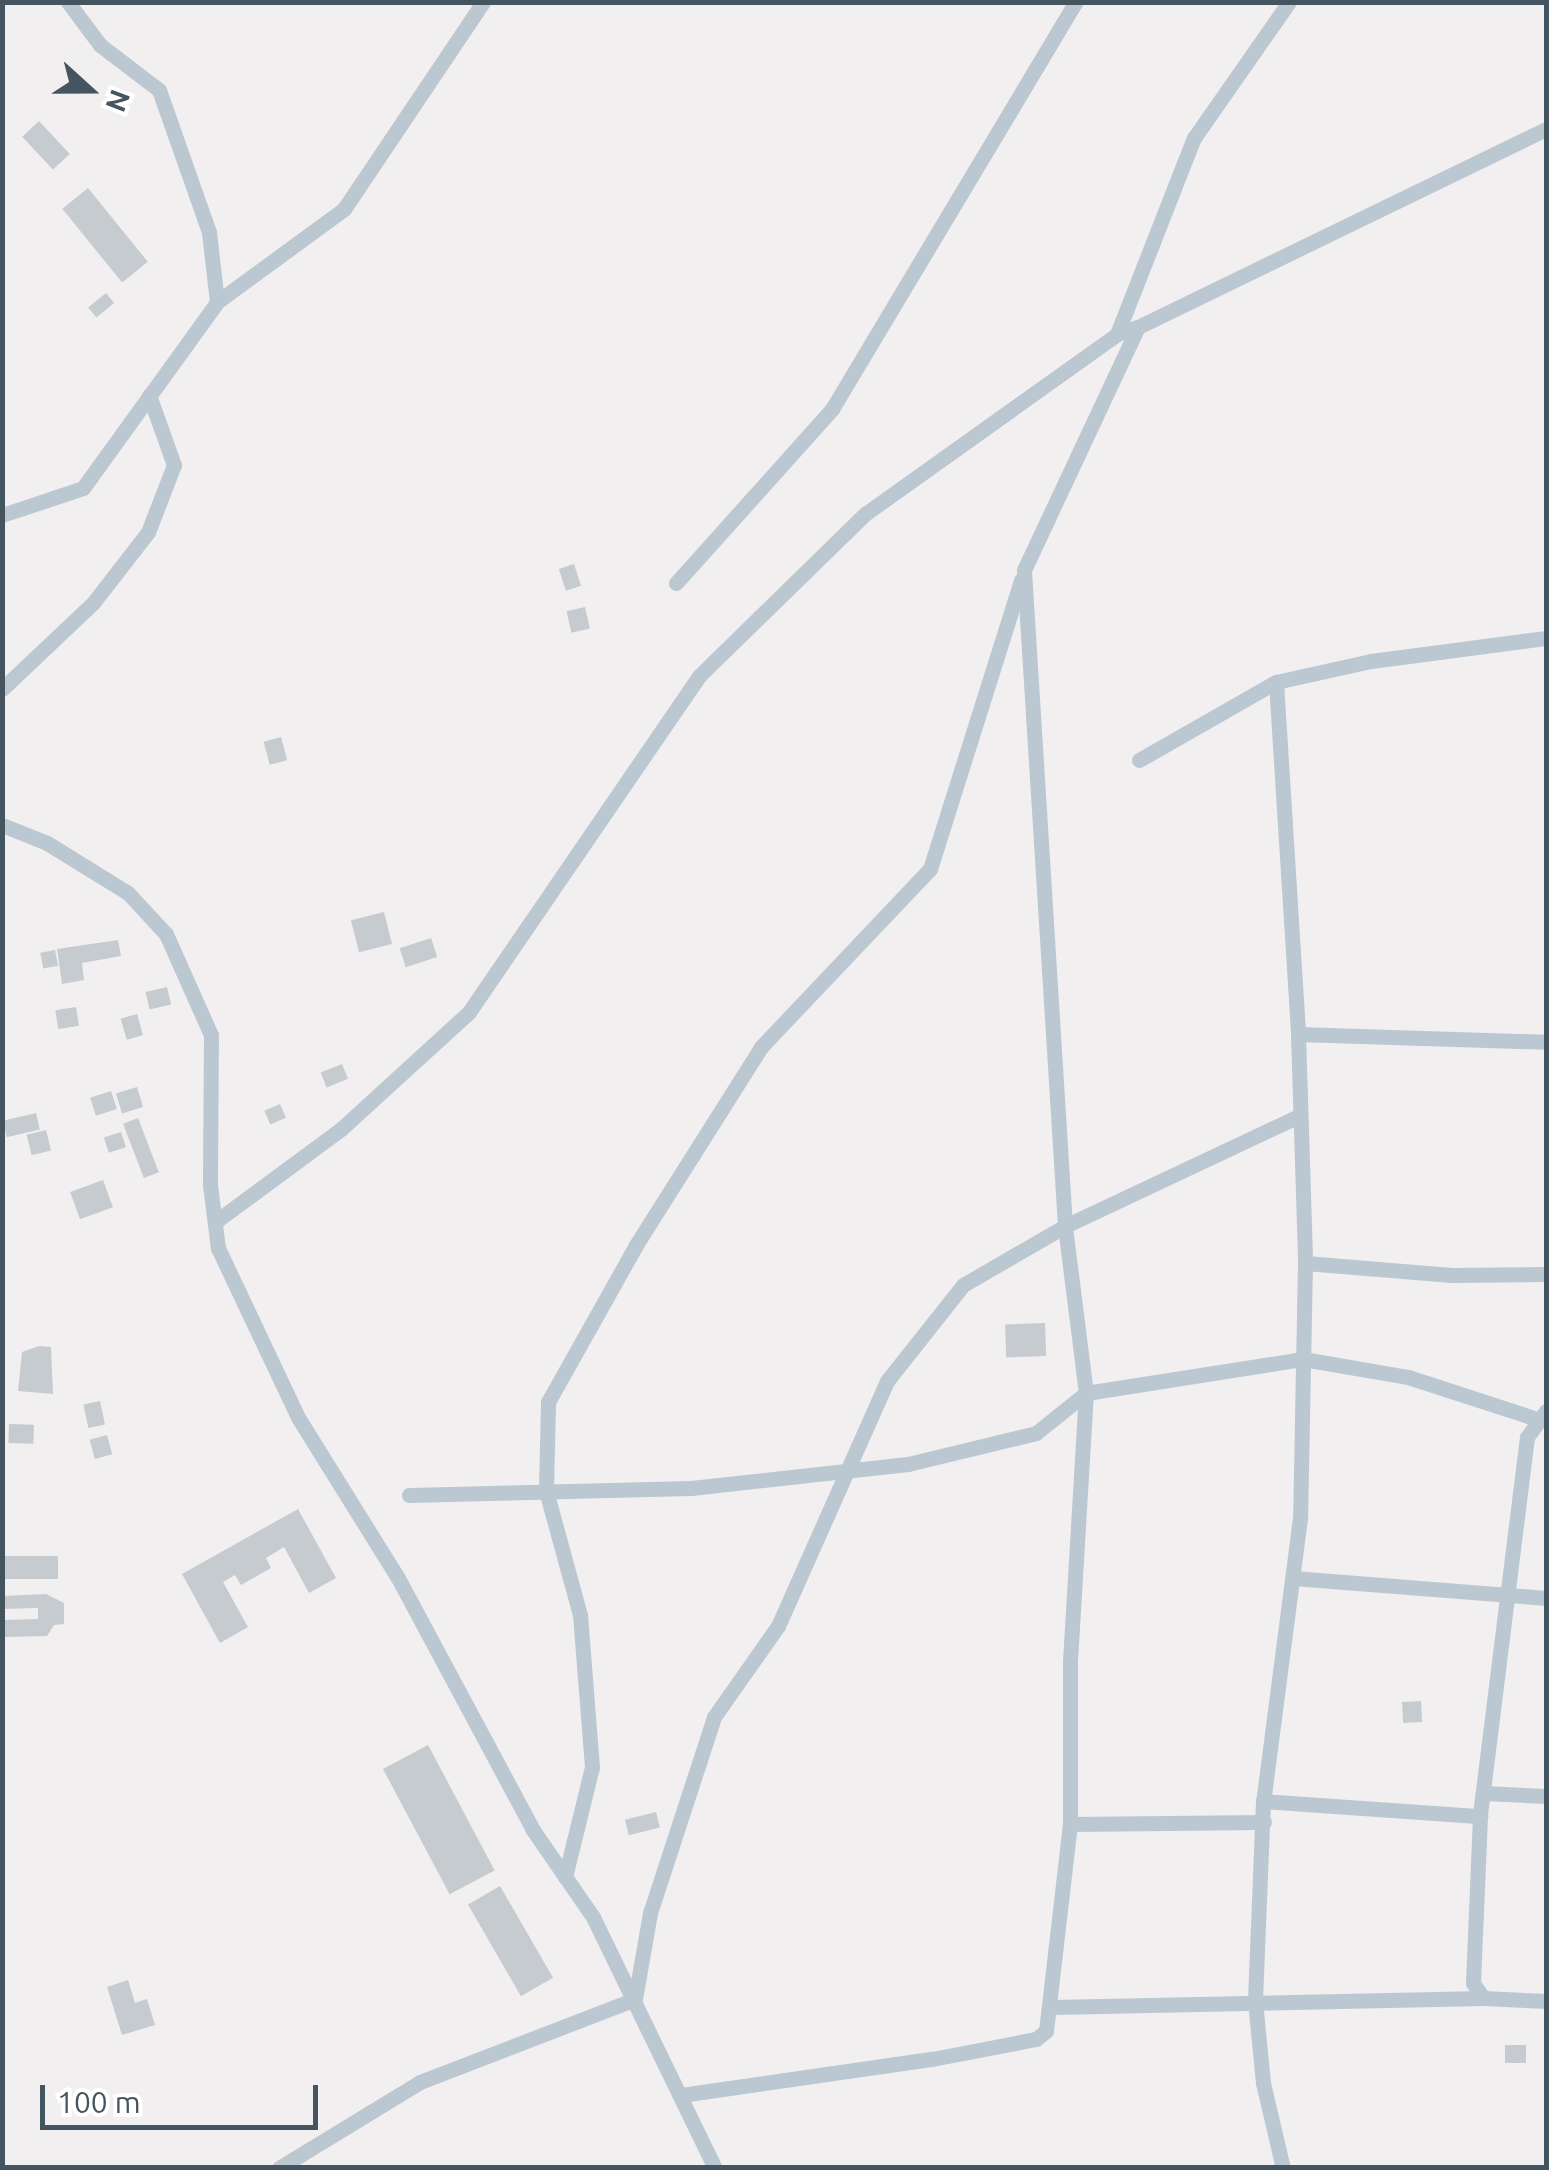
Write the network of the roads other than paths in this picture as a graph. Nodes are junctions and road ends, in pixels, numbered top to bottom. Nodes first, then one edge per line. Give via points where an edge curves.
1 (68, 2) edge
2 (483, 2) edge
3 (1076, 2) edge
4 (1289, 2) edge
5 (1546, 129) edge
6 (217, 302) junction
7 (1138, 327) junction
8 (1117, 334) junction
9 (150, 395) junction
10 (2, 515) edge
11 (1024, 570) junction
12 (676, 584) dead end
13 (1546, 638) edge
14 (1276, 682) junction
15 (2, 689) edge
16 (1140, 760) dead end
17 (2, 825) edge
18 (1298, 1034) junction
19 (1546, 1042) edge
20 (1297, 1116) junction
21 (215, 1222) junction
22 (1065, 1226) junction
23 (1305, 1263) junction
24 (1546, 1274) edge
25 (1303, 1359) junction
26 (1086, 1393) junction
27 (1542, 1415) edge
28 (844, 1473) junction
29 (546, 1491) junction
30 (409, 1495) dead end
31 (1293, 1578) junction
32 (1508, 1597) junction
33 (1546, 1598) edge
34 (1484, 1793) junction
35 (1546, 1796) edge
36 (1263, 1802) junction
37 (1480, 1816) junction
38 (1264, 1822) junction
39 (1070, 1824) junction
40 (565, 1877) junction
41 (635, 1998) junction
42 (1483, 1998) junction
43 (1255, 2002) junction
44 (1546, 2002) edge
45 (1052, 2007) junction
46 (681, 2096) junction
47 (279, 2168) edge
48 (715, 2168) edge
49 (1283, 2168) edge

1 - 6 street via 100,45 159,90 208,232
2 - 6 street via 344,208
3 - 12 street via 832,409
4 - 8 street via 1194,138
5 - 7 street
6 - 9 street
7 - 8 street
7 - 11 street
8 - 21 street via 865,514 699,676 469,1012 341,1129
9 - 10 street via 83,488
9 - 15 street via 174,464 148,532 94,603
11 - 22 street
11 - 29 street via 930,869 761,1047 636,1245 548,1402
13 - 14 street via 1371,661
14 - 16 street
14 - 18 street
17 - 21 street via 47,843 128,893 166,934 211,1035
18 - 19 street
18 - 20 street
20 - 22 street
20 - 23 street
21 - 40 street via 218,1248 299,1420 398,1578
22 - 26 street
22 - 28 street via 963,1285 886,1381
23 - 24 street via 1452,1275
23 - 25 street
25 - 26 street
25 - 27 street via 1408,1377
25 - 31 street
26 - 28 street via 1036,1432 960,1455
26 - 39 street via 1070,1661
27 - 32 street via 1527,1437
28 - 29 street via 692,1488
28 - 41 street via 778,1626 714,1718 650,1913
29 - 30 street
29 - 40 street via 580,1615 592,1767
31 - 32 street
31 - 36 street
32 - 33 street
32 - 34 street
34 - 35 street
34 - 37 street
36 - 37 street
36 - 38 street
37 - 42 street via 1473,1983
38 - 39 street
38 - 43 street
39 - 45 street
40 - 41 street
41 - 46 street
41 - 47 street via 420,2082
42 - 43 street
42 - 44 street
43 - 45 street
43 - 49 street via 1263,2083
45 - 46 street via 1036,2039
46 - 48 street

